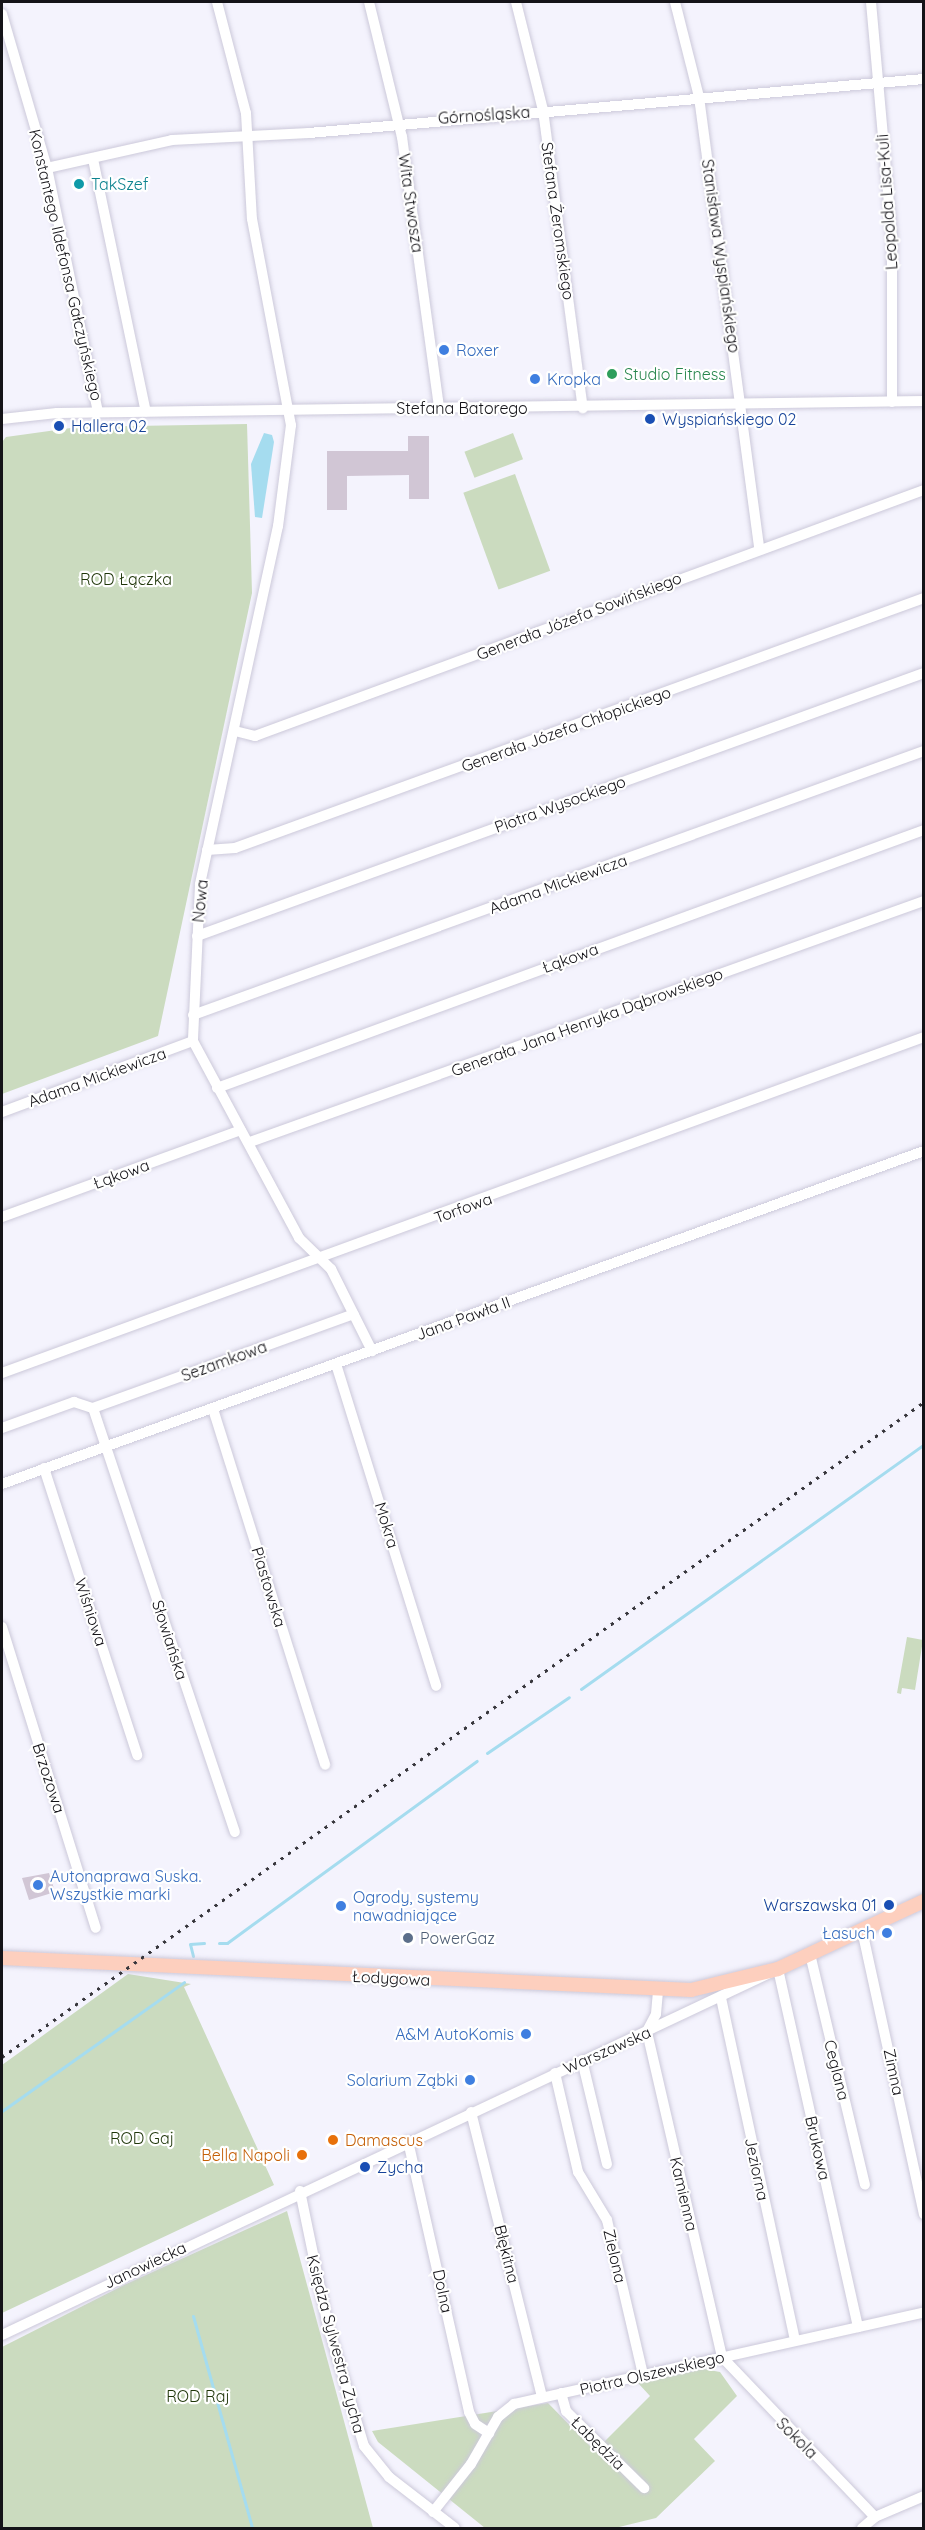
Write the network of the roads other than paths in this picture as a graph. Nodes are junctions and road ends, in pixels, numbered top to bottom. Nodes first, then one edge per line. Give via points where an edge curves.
1 (217, 2) edge
2 (369, 2) edge
3 (516, 2) edge
4 (675, 2) edge
5 (871, 2) edge
6 (2, 14) edge
7 (924, 79) edge
8 (878, 83) junction
9 (699, 97) junction
10 (543, 110) junction
11 (399, 123) junction
12 (246, 135) junction
13 (93, 159) junction
14 (47, 168) junction
15 (924, 401) edge
16 (892, 402) junction
17 (741, 405) junction
18 (439, 408) junction
19 (583, 408) junction
20 (288, 410) junction
21 (98, 412) junction
22 (146, 412) junction
23 (2, 419) edge
24 (924, 490) edge
25 (759, 548) junction
26 (924, 598) edge
27 (924, 673) edge
28 (235, 731) junction
29 (924, 752) edge
30 (924, 830) edge
31 (207, 850) junction
32 (924, 901) edge
33 (196, 936) junction
34 (193, 1015) junction
35 (924, 1037) edge
36 (193, 1041) junction
37 (217, 1088) junction
38 (2, 1112) edge
39 (241, 1130) junction
40 (250, 1142) junction
41 (924, 1151) edge
42 (2, 1217) edge
43 (321, 1259) junction
44 (354, 1314) junction
45 (372, 1351) junction
46 (336, 1364) junction
47 (2, 1373) edge
48 (93, 1408) junction
49 (213, 1409) junction
50 (2, 1428) edge
51 (106, 1446) junction
52 (44, 1468) junction
53 (2, 1484) edge
54 (2, 1627) edge
55 (436, 1686) dead end
56 (137, 1755) dead end
57 (325, 1765) dead end
58 (235, 1832) dead end
59 (924, 1901) edge
60 (96, 1928) dead end
61 (862, 1930) junction
62 (810, 1954) junction
63 (2, 1958) edge
64 (778, 1969) junction
65 (658, 1989) junction
66 (721, 1998) junction
67 (647, 2031) junction
68 (582, 2060) junction
69 (555, 2073) junction
70 (471, 2112) junction
71 (408, 2141) junction
72 (607, 2163) dead end
73 (865, 2185) dead end
74 (300, 2191) junction
75 (289, 2196) joint
76 (924, 2214) edge
77 (924, 2312) edge
78 (858, 2327) junction
79 (2, 2335) edge
80 (795, 2340) junction
81 (722, 2357) junction
82 (643, 2375) junction
83 (561, 2393) junction
84 (542, 2397) junction
85 (489, 2433) junction
86 (644, 2488) dead end
87 (924, 2496) edge
88 (433, 2512) junction
89 (875, 2517) junction
90 (455, 2529) edge
91 (862, 2529) edge

1 - 12 street, Nowa via 246,113
2 - 11 street, Wita Stwosza
3 - 10 street, Stefana Żeromskiego
4 - 9 street, Stanisława Wyspiańskiego
5 - 8 street, Leopolda Lisa-Kuli
6 - 14 street, Konstantego Ildefonsa Gałczyńskiego
7 - 8 street, Górnośląska
8 - 9 street, Górnośląska
8 - 16 street, Leopolda Lisa-Kuli via 892,236
9 - 10 street, Górnośląska
9 - 17 street, Stanisława Wyspiańskiego
10 - 11 street, Górnośląska
10 - 19 street, Stefana Żeromskiego
11 - 12 street, Górnośląska
11 - 18 street, Wita Stwosza
12 - 13 street, Górnośląska via 172,140
12 - 20 street, Nowa via 252,219
13 - 14 street, Górnośląska
13 - 22 street
14 - 21 street, Konstantego Ildefonsa Gałczyńskiego
15 - 16 street, Stefana Batorego
16 - 17 street, Stefana Batorego
17 - 19 street, Stefana Batorego
17 - 25 street, Stanisława Wyspiańskiego
18 - 19 street, Stefana Batorego
18 - 20 street, Stefana Batorego
20 - 22 street, Stefana Batorego
20 - 28 street, Nowa via 287,482
21 - 22 street, Stefana Batorego
21 - 23 street, Stefana Batorego
24 - 25 street, Generała Józefa Sowińskiego
25 - 28 street, Generała Józefa Sowińskiego via 255,736
26 - 31 street, Generała Józefa Chłopickiego via 235,848
27 - 33 street, Piotra Wysockiego
28 - 31 street, Nowa
29 - 34 street, Adama Mickiewicza
30 - 37 street, Łąkowa
31 - 33 street, Nowa
32 - 40 street, Generała Jana Henryka Dąbrowskiego
33 - 34 street, Nowa
34 - 36 street, Nowa
35 - 43 street, Torfowa
36 - 37 street, Nowa
36 - 38 street, Adama Mickiewicza
37 - 39 street, Nowa
39 - 40 street, Nowa
39 - 42 street, Łąkowa
40 - 43 street, Nowa via 299,1238
41 - 45 street, Jana Pawła II
43 - 44 street, Nowa
43 - 47 street, Torfowa
44 - 45 street, Nowa
44 - 48 street, Sezamkowa
45 - 46 street, Jana Pawła II
46 - 49 street, Jana Pawła II
46 - 55 street, Mokra
48 - 50 street, Sezamkowa via 74,1402
48 - 51 street
49 - 51 street, Jana Pawła II
49 - 57 street, Piastowska
51 - 52 street, Jana Pawła II
51 - 58 street, Słowiańska
52 - 53 street, Jana Pawła II
52 - 56 street, Wiśniowa
54 - 60 street, Brzozowa
59 - 61 main road, Warszawska
61 - 62 main road, Warszawska
61 - 76 street, Zimna
62 - 64 main road, Warszawska
62 - 73 street, Ceglana
63 - 65 main road, Łodygowa
64 - 65 main road, Łodygowa via 723,1985
64 - 66 street, Warszawska
64 - 78 street, Brukowa
65 - 67 street via 657,2014
66 - 67 street, Warszawska
66 - 80 street, Jeziorna
67 - 68 street, Warszawska
67 - 81 street, Kamienna
68 - 69 street, Warszawska
68 - 72 street
69 - 70 street, Warszawska
69 - 82 street, Zielona via 578,2172 607,2220
70 - 71 street, Warszawska
70 - 84 street, Błękitna
71 - 74 street, Warszawska
71 - 85 street, Dolna via 469,2412 475,2424
74 - 75 street, Warszawska
74 - 88 street, Księdza Sylwestra Zycha via 328,2326 360,2437 382,2470
75 - 79 street, Janowiecka
77 - 78 street, Piotra Olszewskiego
78 - 80 street, Piotra Olszewskiego
80 - 81 street, Piotra Olszewskiego
81 - 82 street, Piotra Olszewskiego
81 - 89 street, Sokola
82 - 83 street, Piotra Olszewskiego
83 - 84 street, Piotra Olszewskiego
83 - 86 street, Łabędzia via 566,2411
84 - 85 street, Piotra Olszewskiego via 508,2406
85 - 88 street, Piotra Olszewskiego via 466,2471
87 - 89 street
88 - 90 street, Księdza Sylwestra Zycha
89 - 91 street

